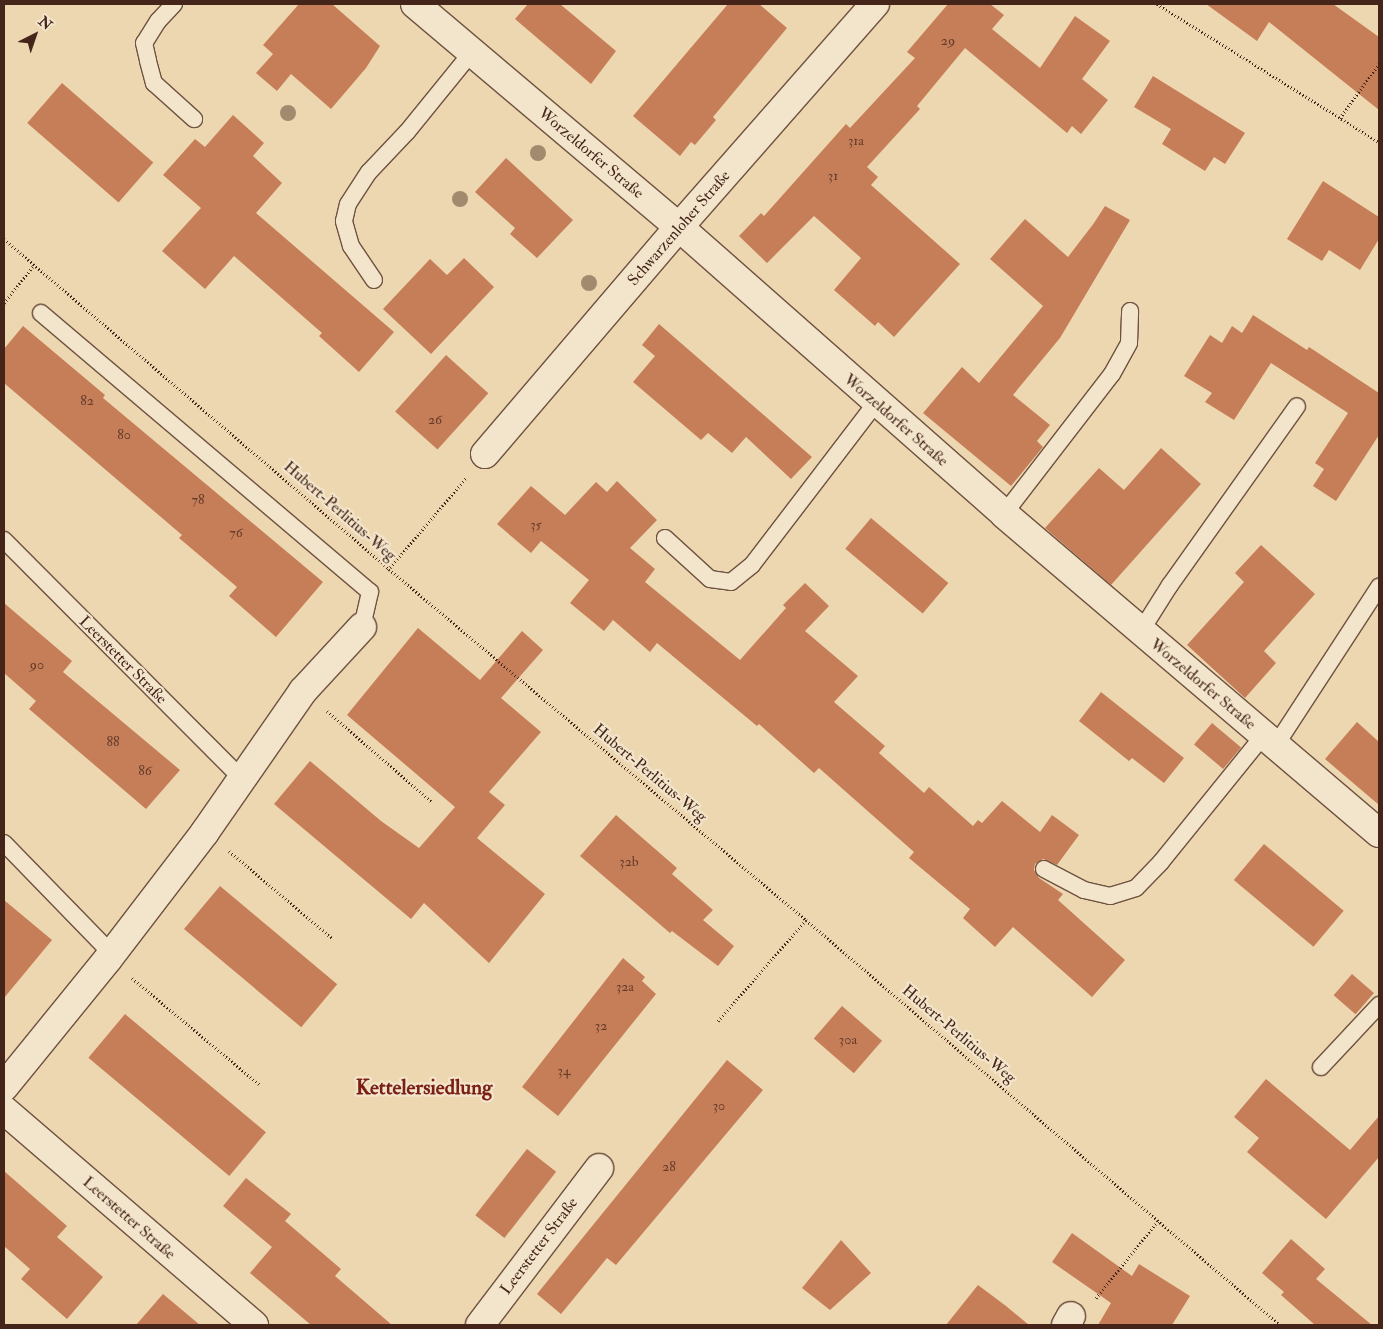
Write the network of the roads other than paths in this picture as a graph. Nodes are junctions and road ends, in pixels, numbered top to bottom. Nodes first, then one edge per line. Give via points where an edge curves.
1 (174, 4) edge
2 (415, 4) edge
3 (875, 4) edge
4 (472, 52) junction
5 (194, 119) dead end
6 (679, 227) junction
7 (374, 280) dead end
8 (1130, 311) dead end
9 (41, 313) dead end
10 (876, 403) junction
11 (1297, 406) dead end
12 (485, 454) road end
13 (1004, 514) junction
14 (666, 538) dead end
15 (4, 540) edge
16 (1379, 587) edge
17 (362, 627) joint
18 (1141, 630) junction
19 (1270, 740) junction
20 (242, 780) junction
21 (1379, 833) edge
22 (4, 843) edge
23 (1044, 869) dead end
24 (110, 956) junction
25 (1379, 1005) edge
26 (1321, 1067) dead end
27 (4, 1088) edge
28 (4, 1110) edge
29 (599, 1168) dead end
30 (254, 1325) edge
31 (480, 1325) edge

1 - 5 lane via 144,43 154,83
2 - 4 street, Worzeldorfer Straße
3 - 6 street, Schwarzenloher Straße
4 - 6 street, Worzeldorfer Straße
4 - 7 lane via 407,132 369,172 348,204 344,221 351,246
6 - 10 street, Worzeldorfer Straße
6 - 12 street, Schwarzenloher Straße
8 - 13 lane via 1129,343 1112,374
9 - 17 lane via 370,592
10 - 13 street, Worzeldorfer Straße
10 - 14 lane via 752,565 731,582 710,579
11 - 18 lane
13 - 18 street, Worzeldorfer Straße
15 - 20 lane, Leerstetter Straße
16 - 19 lane
17 - 20 street via 304,691
18 - 19 street, Worzeldorfer Straße
19 - 21 street, Worzeldorfer Straße
19 - 23 lane via 1136,888 1110,896 1084,890
20 - 24 street
22 - 24 lane
24 - 27 street
25 - 26 lane
28 - 30 street, Leerstetter Straße
29 - 31 street, Leerstetter Straße

